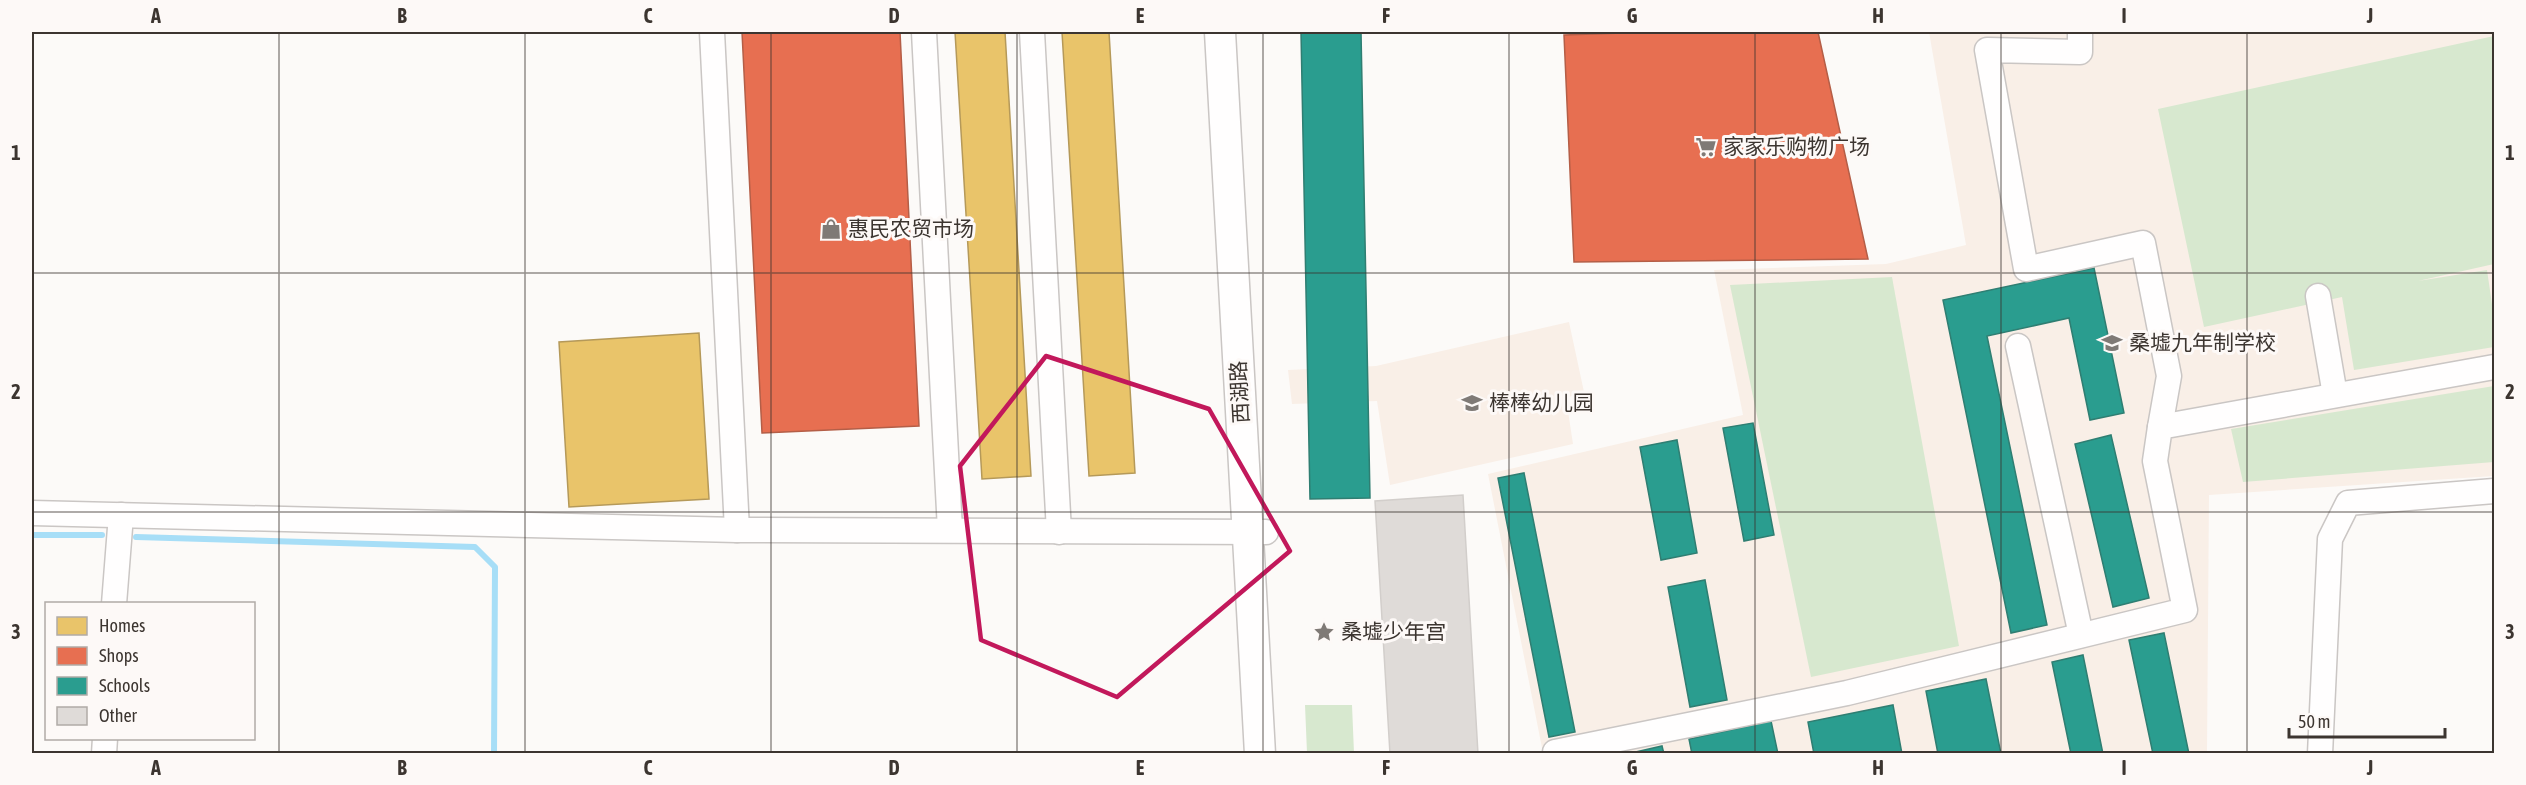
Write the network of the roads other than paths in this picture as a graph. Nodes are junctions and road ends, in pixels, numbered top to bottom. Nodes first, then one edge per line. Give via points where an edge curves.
1 (712, 32) edge
2 (924, 32) edge
3 (1032, 32) edge
4 (1220, 32) edge
5 (1240, 32) edge
6 (2080, 32) edge
7 (2318, 296) dead end
8 (2018, 346) dead end
9 (2494, 367) edge
10 (2335, 395) junction
11 (2160, 427) junction
12 (2494, 491) edge
13 (32, 513) edge
14 (121, 515) junction
15 (737, 530) junction
16 (950, 530) junction
17 (1059, 532) junction
18 (1257, 532) junction
19 (114, 602) edge
20 (2081, 635) junction
21 (1555, 752) dead end
22 (1260, 753) edge
23 (1277, 753) edge
24 (2320, 753) edge

1 - 15 street
2 - 16 street
3 - 17 street
4 - 18 main road, 西湖路
5 - 18 main road, 西湖路
6 - 11 street via 2080,52 1987,50 2026,268 2143,243 2169,376
7 - 10 street
8 - 20 street
9 - 10 street
10 - 11 street
11 - 20 street via 2155,461 2185,610
12 - 24 street via 2348,503 2330,539
13 - 14 street
14 - 15 street
14 - 19 street
15 - 16 street
16 - 17 street
17 - 18 street
18 - 22 main road, 西湖路
18 - 23 main road, 西湖路
20 - 21 street via 1846,693

